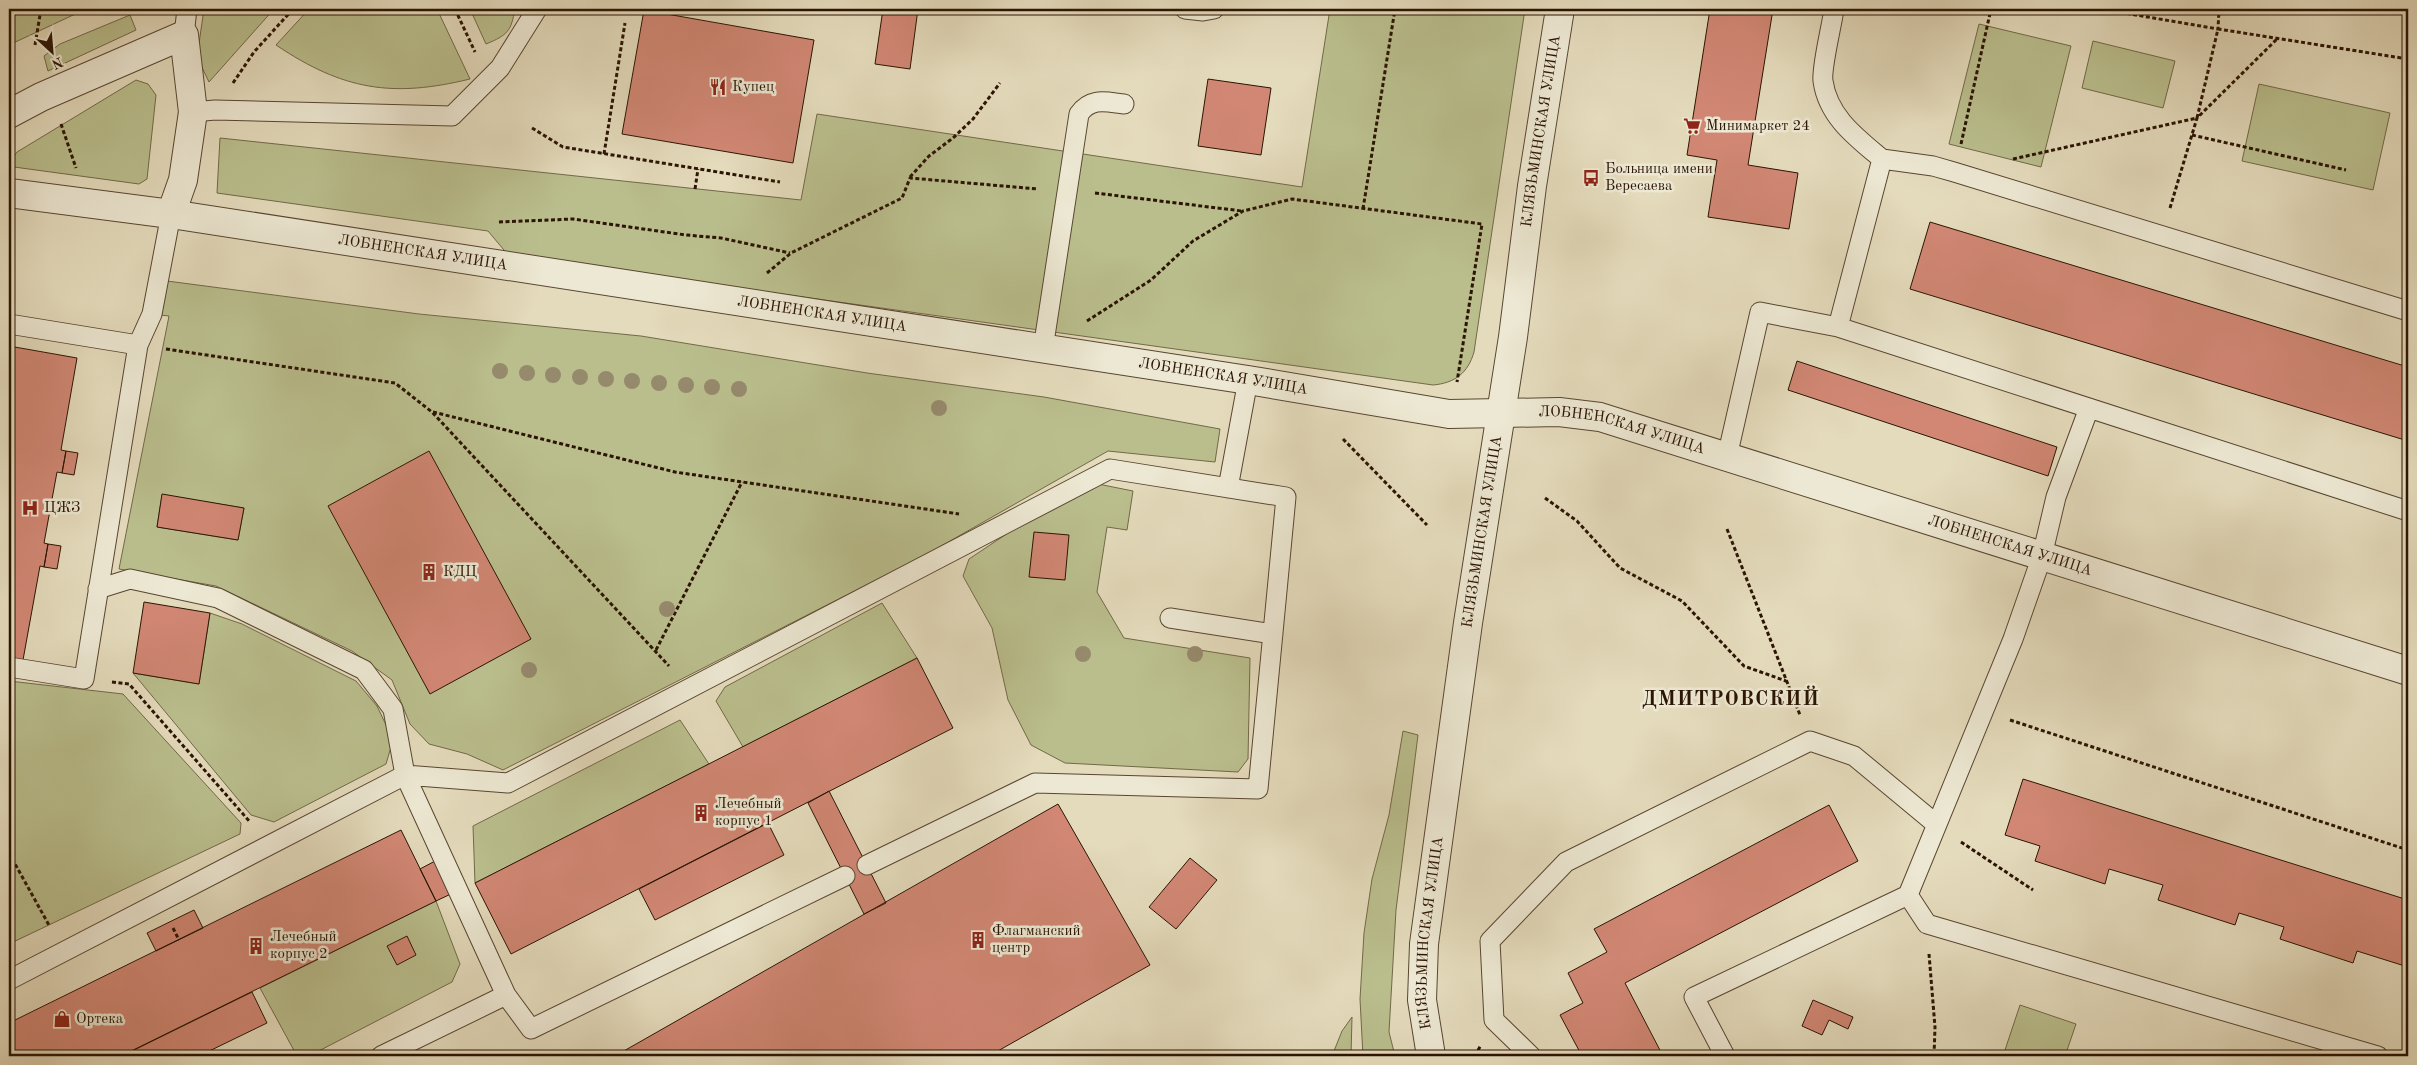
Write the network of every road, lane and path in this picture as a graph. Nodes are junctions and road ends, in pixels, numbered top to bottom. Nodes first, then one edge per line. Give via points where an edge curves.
1 (41, 9) edge
2 (293, 9) edge
3 (455, 9) edge
4 (537, 9) edge
5 (1185, 9) edge
6 (1214, 9) edge
7 (1395, 9) edge
8 (1560, 9) edge
9 (1834, 9) edge
10 (1991, 9) edge
11 (2101, 9) edge
12 (2219, 9) edge
13 (185, 22) edge
14 (625, 24) dead end
15 (2218, 29) junction
16 (2277, 38) junction
17 (35, 45) dead end
18 (2408, 59) edge
19 (489, 79) junction
20 (1000, 83) dead end
21 (1124, 104) dead end
22 (204, 111) junction
23 (9, 114) edge
24 (2197, 118) junction
25 (60, 120) dead end
26 (532, 128) dead end
27 (2192, 135) junction
28 (604, 154) junction
29 (1882, 159) junction
30 (2003, 161) dead end
31 (698, 169) junction
32 (2346, 170) dead end
33 (1954, 172) junction
34 (77, 173) dead end
35 (910, 178) junction
36 (780, 182) dead end
37 (695, 189) dead end
38 (1067, 190) junction
39 (9, 193) edge
40 (1364, 209) junction
41 (1243, 211) junction
42 (171, 214) junction
43 (499, 222) dead end
44 (2162, 235) junction
45 (791, 253) junction
46 (762, 277) dead end
47 (2408, 310) edge
48 (9, 324) edge
49 (1838, 327) junction
50 (138, 345) junction
51 (1043, 349) junction
52 (1248, 380) junction
53 (1455, 392) dead end
54 (2089, 408) junction
55 (432, 412) junction
56 (1502, 412) junction
57 (1343, 440) dead end
58 (1727, 457) junction
59 (742, 482) junction
60 (1228, 488) junction
61 (1545, 498) dead end
62 (2408, 511) edge
63 (1009, 522) junction
64 (1427, 525) dead end
65 (1727, 529) dead end
66 (2042, 556) junction
67 (98, 589) junction
68 (1170, 618) dead end
69 (1273, 634) junction
70 (656, 650) junction
71 (9, 666) edge
72 (2408, 671) edge
73 (84, 679) junction
74 (1786, 681) junction
75 (688, 690) junction
76 (1983, 712) junction
77 (1810, 741) junction
78 (405, 775) junction
79 (1936, 824) junction
80 (270, 846) junction
81 (2408, 850) edge
82 (9, 853) edge
83 (866, 865) dead end
84 (845, 876) dead end
85 (2033, 890) dead end
86 (1908, 895) junction
87 (1927, 924) junction
88 (63, 951) junction
89 (9, 980) edge
90 (506, 994) junction
91 (381, 1056) edge
92 (1431, 1056) edge
93 (1531, 1056) edge
94 (1725, 1056) edge
95 (1934, 1056) edge
96 (2378, 1056) edge

1 - 17 path
2 - 22 path
3 - 19 path
4 - 19 lane via 500,68
5 - 6 lane
7 - 40 path
8 - 56 street, КЛЯЗЬМИНСКАЯ УЛИЦА via 1532,186
9 - 29 lane via 1823,80 1829,101 1840,122
10 - 33 path
11 - 15 path
12 - 15 path
13 - 22 street
13 - 23 street
14 - 28 path
15 - 16 path
15 - 24 path
16 - 18 path
16 - 24 path
19 - 22 lane via 452,116
20 - 35 path via 973,119 929,156
21 - 38 lane via 1090,102 1079,114
22 - 42 street
24 - 27 path
24 - 30 path
25 - 34 path
26 - 28 path via 563,147
27 - 32 path
27 - 44 path
28 - 31 path
29 - 33 lane
29 - 49 lane
31 - 36 path
31 - 37 path
33 - 44 lane
35 - 38 path via 1018,189
35 - 45 path via 902,198
38 - 41 path
38 - 51 lane
39 - 42 street, ЛОБНЕНСКАЯ УЛИЦА
40 - 41 path via 1292,199
40 - 53 path via 1482,224
41 - 51 path via 1193,241 1151,280 1088,320 1073,341
42 - 50 lane via 152,314
42 - 51 street, ЛОБНЕНСКАЯ УЛИЦА
43 - 45 path via 573,219 721,238
44 - 47 lane
45 - 46 path
48 - 50 lane
49 - 54 lane
49 - 58 lane via 1760,312
50 - 55 path via 395,383
50 - 67 lane
51 - 52 street, ЛОБНЕНСКАЯ УЛИЦА
52 - 56 street, ЛОБНЕНСКАЯ УЛИЦА via 1449,414
52 - 60 lane
54 - 62 lane
54 - 66 lane via 2056,497
55 - 59 path via 675,472
55 - 70 path
56 - 58 street, ЛОБНЕНСКАЯ УЛИЦА via 1559,412 1600,417
56 - 92 street, КЛЯЗЬМИНСКАЯ УЛИЦА via 1468,623 1424,944 1422,1000
57 - 64 path
58 - 66 street, ЛОБНЕНСКАЯ УЛИЦА
59 - 63 path
59 - 70 path
60 - 63 lane via 1110,469
60 - 69 lane via 1286,498
61 - 74 path via 1577,521 1620,568 1682,601 1744,666
63 - 75 lane
65 - 74 path
66 - 72 street, ЛОБНЕНСКАЯ УЛИЦА
66 - 76 lane via 2014,639
67 - 73 lane
67 - 78 lane via 130,579 218,598 364,670 392,709
68 - 69 lane
69 - 83 lane via 1258,789 1035,783
70 - 75 path
71 - 73 lane
73 - 80 path via 129,684
74 - 77 path
75 - 78 lane via 508,783
76 - 79 lane
76 - 81 path
77 - 79 lane via 1854,756
77 - 93 lane via 1566,862 1490,941 1494,1020
78 - 80 lane
78 - 90 lane
79 - 85 path
79 - 86 lane
80 - 88 lane
82 - 88 path
84 - 90 lane via 531,1029
86 - 87 lane
86 - 94 lane via 1694,997
87 - 95 path via 1935,1027
87 - 96 lane
88 - 89 lane
90 - 91 lane

